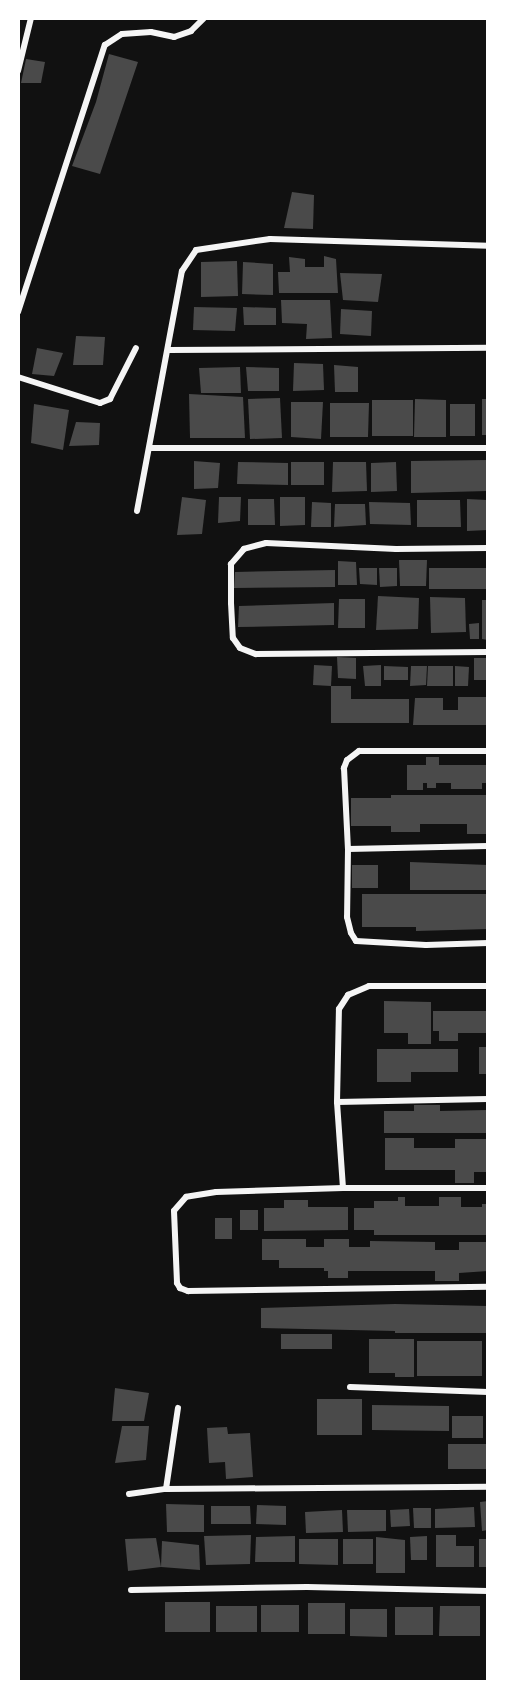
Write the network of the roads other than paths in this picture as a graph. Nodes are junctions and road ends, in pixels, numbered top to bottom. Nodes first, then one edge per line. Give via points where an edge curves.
1 (31, 18) edge
2 (204, 18) edge
3 (18, 71) edge
4 (488, 246) edge
5 (18, 312) edge
6 (136, 348) dead end
7 (488, 348) edge
8 (169, 350) junction
9 (18, 377) edge
10 (150, 448) junction
11 (488, 448) edge
12 (137, 511) dead end
13 (488, 548) edge
14 (488, 652) edge
15 (488, 751) edge
16 (488, 846) edge
17 (348, 849) junction
18 (488, 943) edge
19 (488, 986) edge
20 (488, 1099) edge
21 (337, 1102) junction
22 (343, 1188) junction
23 (488, 1188) edge
24 (488, 1287) edge
25 (350, 1387) dead end
26 (488, 1392) edge
27 (178, 1408) dead end
28 (488, 1487) edge
29 (166, 1489) junction
30 (129, 1494) dead end
31 (130, 1590) dead end
32 (488, 1591) edge

1 - 3 street
2 - 5 street via 191,31 174,38 151,32 122,34 105,45
4 - 8 street via 270,240 196,250 182,271
6 - 9 street via 110,399 100,403
7 - 8 street
8 - 10 street
10 - 11 street
10 - 12 street
13 - 14 street via 396,549 266,543 244,549 231,564 231,603 233,638 240,648 256,654
15 - 17 street via 359,751 347,760 344,768
16 - 17 street
17 - 18 street via 347,917 356,941
19 - 21 street via 369,986 348,995 339,1009
20 - 21 street
21 - 22 street
22 - 23 street
22 - 24 street via 216,1192 186,1197 174,1211 177,1283 188,1291
25 - 26 street
27 - 29 street
28 - 29 street
29 - 30 street
31 - 32 street via 307,1587

